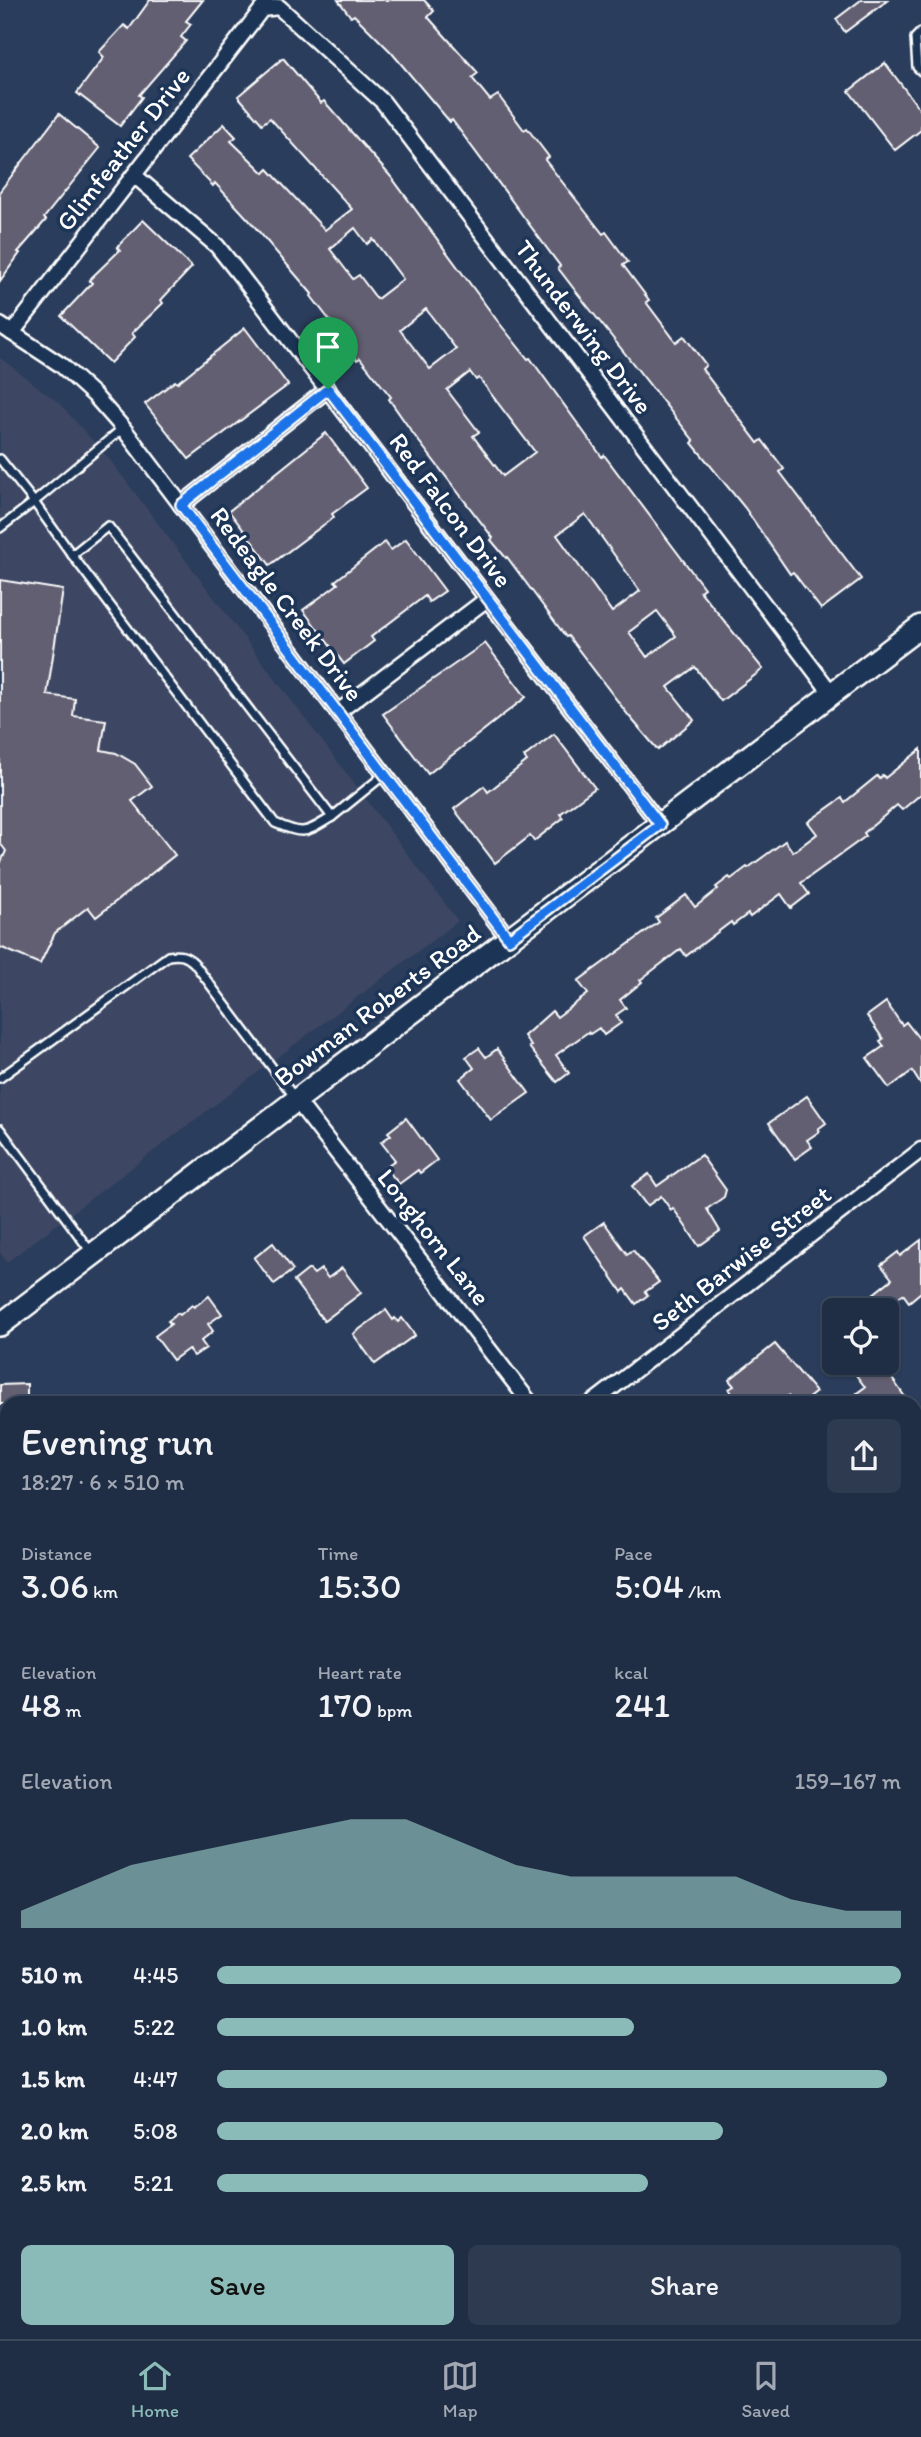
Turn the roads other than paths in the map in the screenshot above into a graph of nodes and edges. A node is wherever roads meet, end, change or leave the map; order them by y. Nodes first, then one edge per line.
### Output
1 (279, 7) joint
2 (921, 32) edge
3 (921, 71) edge
4 (134, 175) junction
5 (6, 329) edge
6 (328, 389) junction
7 (123, 428) junction
8 (0, 459) edge
9 (34, 502) junction
10 (181, 505) junction
11 (0, 528) edge
12 (72, 555) junction
13 (487, 599) junction
14 (921, 626) edge
15 (832, 694) junction
16 (338, 712) junction
17 (384, 774) junction
18 (332, 817) junction
19 (660, 825) junction
20 (509, 939) junction
21 (0, 1078) edge
22 (297, 1101) junction
23 (0, 1129) edge
24 (921, 1150) edge
25 (93, 1255) junction
26 (0, 1325) edge
27 (525, 1396) edge
28 (601, 1396) edge

1 - 4 street, Glimfeather Drive
1 - 15 street, Thunderwing Drive
2 - 3 lane
4 - 5 street, Glimfeather Drive
4 - 6 street, Red Falcon Drive
5 - 7 street, Redeagle Creek Drive
6 - 10 street
6 - 13 street, Red Falcon Drive
7 - 9 lane
7 - 10 street, Redeagle Creek Drive
8 - 9 lane
9 - 11 lane
9 - 12 lane
10 - 16 street, Redeagle Creek Drive
12 - 18 lane
12 - 18 lane
13 - 16 street
13 - 19 street, Red Falcon Drive
14 - 15 street, Bowman Roberts Road
15 - 19 street, Bowman Roberts Road
16 - 17 street, Redeagle Creek Drive
17 - 18 lane
17 - 20 street, Redeagle Creek Drive
19 - 20 street, Bowman Roberts Road
20 - 22 street, Bowman Roberts Road
21 - 22 lane
22 - 25 street, Bowman Roberts Road
22 - 27 street, Longhorn Lane
23 - 25 lane
24 - 28 street, Seth Barwise Street
25 - 26 street, Bowman Roberts Road

